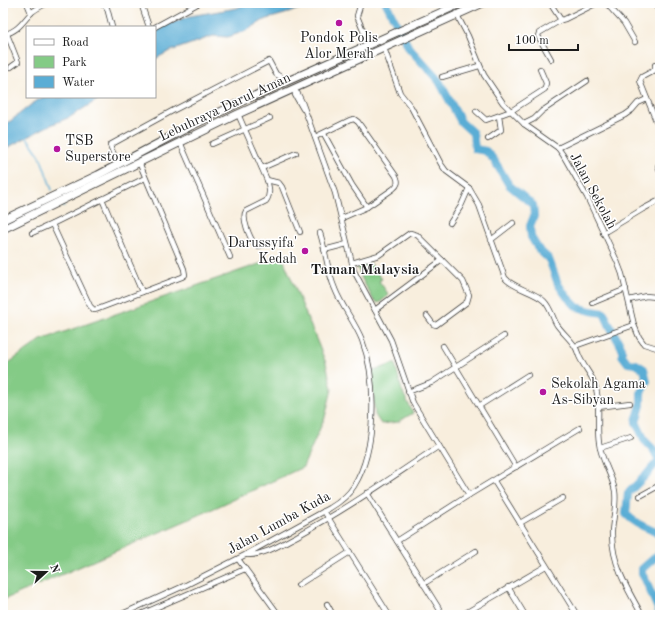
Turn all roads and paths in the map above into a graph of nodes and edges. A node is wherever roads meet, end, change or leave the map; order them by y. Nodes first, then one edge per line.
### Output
1 (27, 3) edge
2 (47, 3) edge
3 (102, 3) edge
4 (141, 3) edge
5 (199, 3) edge
6 (361, 3) edge
7 (462, 3) edge
8 (483, 3) edge
9 (550, 3) edge
10 (597, 3) edge
11 (606, 3) edge
12 (653, 3) edge
13 (660, 11) edge
14 (31, 13) junction
15 (457, 15) junction
16 (561, 20) junction
17 (112, 26) edge
18 (149, 26) edge
19 (156, 26) edge
20 (4, 34) edge
21 (635, 42) dead end
22 (369, 45) junction
23 (384, 48) junction
24 (551, 59) dead end
25 (655, 65) dead end
26 (479, 66) junction
27 (12, 67) dead end
28 (540, 68) dead end
29 (314, 69) junction
30 (442, 77) dead end
31 (287, 81) junction
32 (587, 81) dead end
33 (294, 89) junction
34 (264, 91) junction
35 (647, 98) junction
36 (476, 111) dead end
37 (511, 111) junction
38 (238, 114) junction
39 (499, 116) junction
40 (270, 118) dead end
41 (524, 124) junction
42 (245, 129) junction
43 (660, 131) edge
44 (324, 134) junction
45 (315, 137) junction
46 (488, 139) dead end
47 (180, 142) junction
48 (212, 144) dead end
49 (558, 148) junction
50 (296, 153) dead end
51 (139, 162) junction
52 (660, 162) edge
53 (118, 165) junction
54 (262, 168) junction
55 (660, 171) edge
56 (145, 178) junction
57 (267, 180) junction
58 (469, 188) junction
59 (102, 199) junction
60 (660, 200) edge
61 (367, 207) junction
62 (342, 218) junction
63 (3, 220) edge
64 (450, 223) dead end
65 (513, 223) dead end
66 (52, 224) junction
67 (3, 229) edge
68 (300, 232) dead end
69 (32, 233) dead end
70 (320, 233) dead end
71 (603, 233) junction
72 (491, 240) junction
73 (268, 243) dead end
74 (348, 244) junction
75 (324, 250) junction
76 (230, 257) dead end
77 (442, 260) junction
78 (352, 263) junction
79 (626, 289) junction
80 (142, 292) junction
81 (656, 297) dead end
82 (629, 300) junction
83 (592, 303) dead end
84 (375, 310) junction
85 (427, 316) dead end
86 (634, 325) junction
87 (504, 336) dead end
88 (443, 346) dead end
89 (575, 346) junction
90 (660, 349) edge
91 (456, 368) junction
92 (528, 375) dead end
93 (408, 392) junction
94 (630, 403) dead end
95 (479, 406) junction
96 (598, 407) junction
97 (580, 428) dead end
98 (631, 438) dead end
99 (439, 446) junction
100 (600, 448) junction
101 (516, 467) junction
102 (494, 481) junction
103 (660, 485) edge
104 (367, 493) junction
105 (469, 496) junction
106 (640, 496) dead end
107 (563, 498) dead end
108 (324, 511) junction
109 (329, 519) junction
110 (520, 523) junction
111 (397, 541) junction
112 (476, 551) dead end
113 (350, 552) junction
114 (245, 555) junction
115 (238, 559) junction
116 (546, 566) junction
117 (245, 569) junction
118 (423, 584) junction
119 (298, 585) dead end
120 (508, 587) junction
121 (327, 604) dead end
122 (122, 615) edge
123 (139, 615) edge
124 (279, 615) edge
125 (334, 615) edge
126 (389, 615) edge
127 (442, 615) edge
128 (462, 615) edge
129 (525, 615) edge
130 (577, 615) edge
131 (642, 615) edge

1 - 14 street
2 - 14 street
3 - 17 street
4 - 18 street
5 - 19 street
6 - 22 street
7 - 22 highway, Lebuhraya Darul Aman
8 - 15 highway, Lebuhraya Darul Aman
9 - 16 street
10 - 16 street
11 - 21 street
12 - 13 street
14 - 20 street
15 - 23 highway, Lebuhraya Darul Aman
15 - 26 street, Jalan Sekolah
16 - 24 street
20 - 27 street
22 - 29 highway, Lebuhraya Darul Aman
23 - 33 highway, Lebuhraya Darul Aman
23 - 58 street
25 - 35 street
26 - 30 street
26 - 37 street, Jalan Sekolah
28 - 37 street
29 - 31 highway, Lebuhraya Darul Aman
29 - 33 highway
31 - 34 highway, Lebuhraya Darul Aman
31 - 53 street
32 - 41 street
33 - 34 highway
33 - 38 highway, Lebuhraya Darul Aman
33 - 45 street
34 - 53 highway, Lebuhraya Darul Aman
35 - 43 street
35 - 49 street
36 - 39 street
37 - 39 street
37 - 41 street, Jalan Sekolah
38 - 42 street
38 - 47 highway, Lebuhraya Darul Aman
39 - 46 street
40 - 42 street
41 - 49 street, Jalan Sekolah
42 - 48 street
42 - 54 street
44 - 45 street
44 - 61 street
44 - 61 street
45 - 62 street
47 - 51 highway, Lebuhraya Darul Aman
47 - 76 street
49 - 71 street, Jalan Sekolah
50 - 54 street
51 - 56 street
51 - 67 highway, Lebuhraya Darul Aman
52 - 55 street
53 - 63 highway, Lebuhraya Darul Aman
54 - 57 street
56 - 59 street
56 - 80 street
57 - 68 street
57 - 73 street
58 - 64 street
58 - 72 street
59 - 66 street
59 - 80 street
60 - 71 street
61 - 62 street
62 - 74 street
65 - 72 street
66 - 69 street
66 - 80 street
70 - 75 street, Jalan Lumba Kuda
71 - 79 street, Jalan Sekolah
72 - 89 street
74 - 75 street
74 - 78 street
75 - 108 street, Jalan Lumba Kuda
77 - 78 street
77 - 84 street
77 - 85 street
78 - 84 street
79 - 82 street, Jalan Sekolah
79 - 83 street
81 - 82 street
82 - 86 street, Jalan Sekolah
84 - 93 street
86 - 89 street
86 - 90 street, Jalan Sekolah
87 - 91 street
88 - 91 street
89 - 96 street
91 - 93 street
91 - 95 street
92 - 95 street
93 - 99 street
94 - 96 street
95 - 101 street
96 - 100 street
97 - 101 street
98 - 100 street
99 - 104 street
99 - 105 street
100 - 131 street
101 - 102 street
102 - 105 street
102 - 110 street
103 - 106 street
104 - 109 street
104 - 111 street
105 - 111 street
107 - 110 street
108 - 109 street
108 - 114 street, Jalan Lumba Kuda
109 - 113 street
109 - 114 street
110 - 116 street
111 - 118 street
112 - 118 street
113 - 119 street
113 - 126 street
114 - 115 street, Jalan Lumba Kuda
115 - 117 street
115 - 122 street, Jalan Lumba Kuda
116 - 120 street
116 - 130 street
117 - 123 street
117 - 124 street
118 - 127 street
120 - 128 street
120 - 129 street
121 - 125 street

